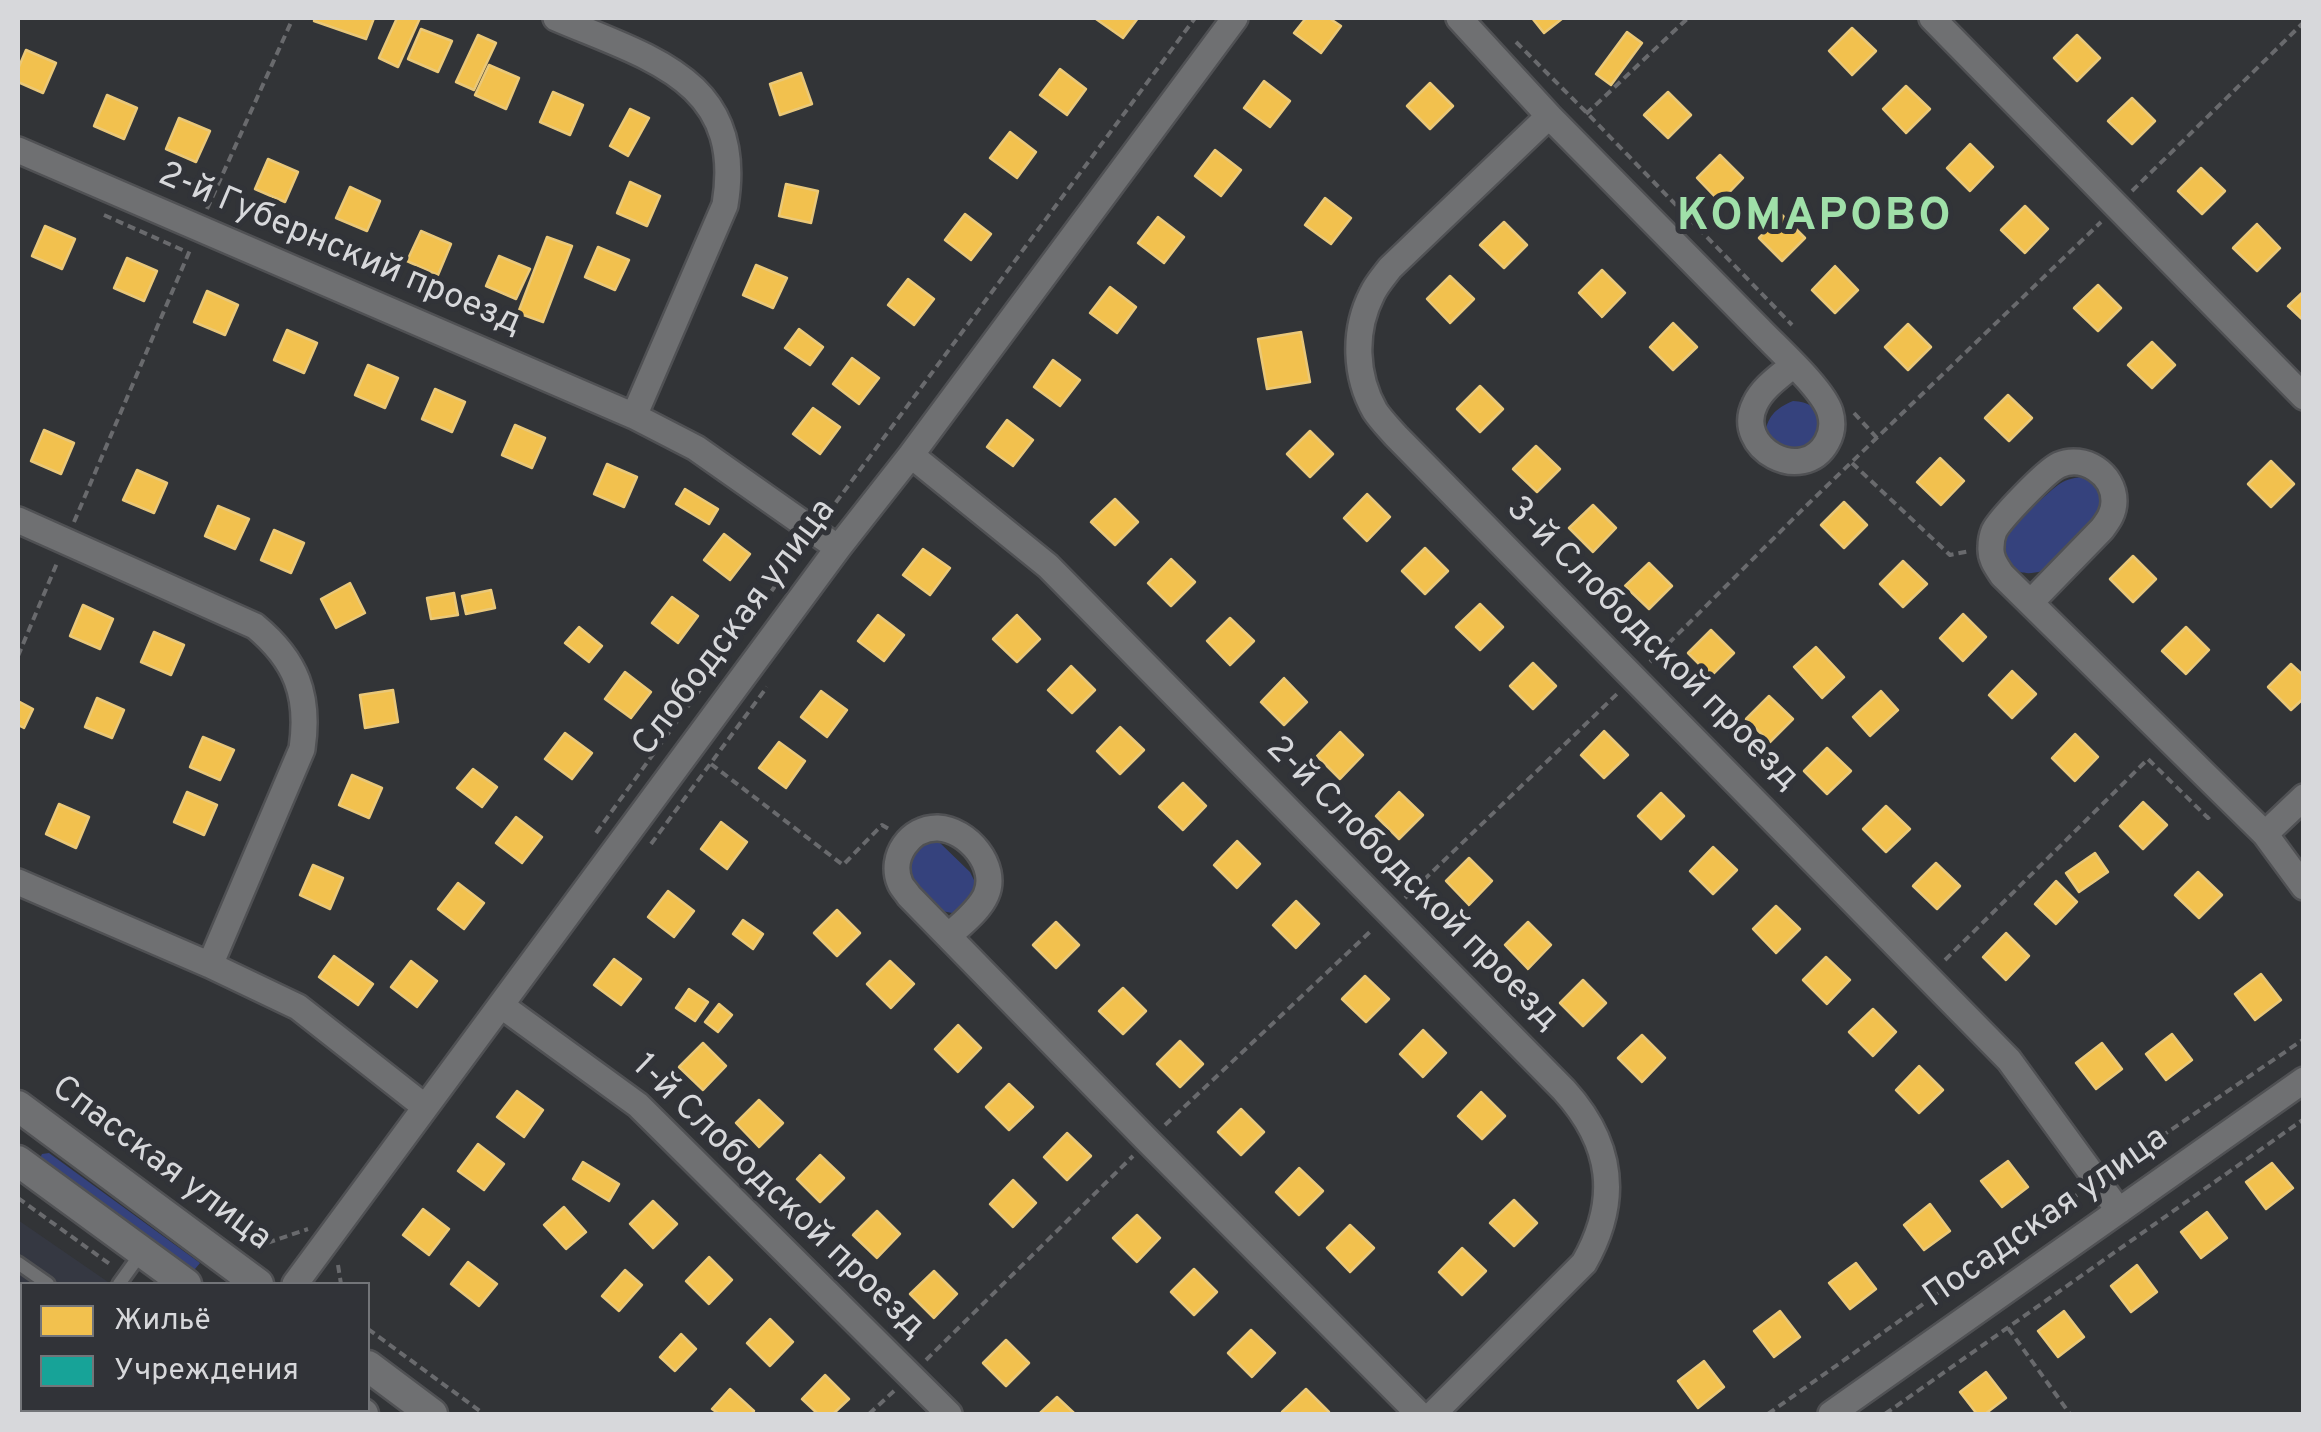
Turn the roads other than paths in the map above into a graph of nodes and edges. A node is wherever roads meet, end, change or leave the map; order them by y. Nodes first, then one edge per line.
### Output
1 (556, 18) edge
2 (1235, 18) edge
3 (1459, 18) edge
4 (1932, 18) edge
5 (1557, 125) junction
6 (18, 150) edge
7 (1793, 365) dead end
8 (2304, 397) edge
9 (634, 416) junction
10 (911, 455) junction
11 (18, 520) edge
12 (838, 548) junction
13 (2030, 602) junction
14 (2304, 797) edge
15 (2265, 834) junction
16 (18, 882) edge
17 (2304, 888) edge
18 (949, 936) junction
19 (210, 964) junction
20 (502, 1006) junction
21 (2304, 1080) edge
22 (18, 1106) edge
23 (425, 1106) junction
24 (42, 1125) junction
25 (18, 1159) edge
26 (2119, 1211) junction
27 (18, 1263) edge
28 (129, 1271) edge
29 (45, 1282) edge
30 (177, 1282) edge
31 (255, 1282) edge
32 (296, 1282) edge
33 (370, 1368) edge
34 (432, 1414) edge
35 (949, 1414) edge
36 (1419, 1414) edge
37 (1433, 1414) edge
38 (1831, 1414) edge

1 - 9 street
2 - 10 street, Слободская улица
3 - 5 street
4 - 8 street
5 - 7 street
5 - 26 street, 3-й Слободской проезд
6 - 9 street, 2-й Губернский проезд
9 - 12 street, 2-й Губернский проезд
10 - 12 street, Слободская улица
10 - 37 street, 2-й Слободской проезд
11 - 19 street
12 - 20 street, Слободская улица
13 - 13 street
13 - 15 street
14 - 15 street
15 - 17 street
16 - 19 street
18 - 18 street
18 - 36 street
19 - 23 street
20 - 23 street, Слободская улица
20 - 35 street, 1-й Слободской проезд
21 - 26 street, Посадская улица
22 - 24 street, Спасская улица
23 - 32 street, Слободская улица
24 - 25 street
24 - 31 street, Спасская улица
25 - 28 street
26 - 38 street, Посадская улица
27 - 29 lane
28 - 30 street
33 - 34 street

